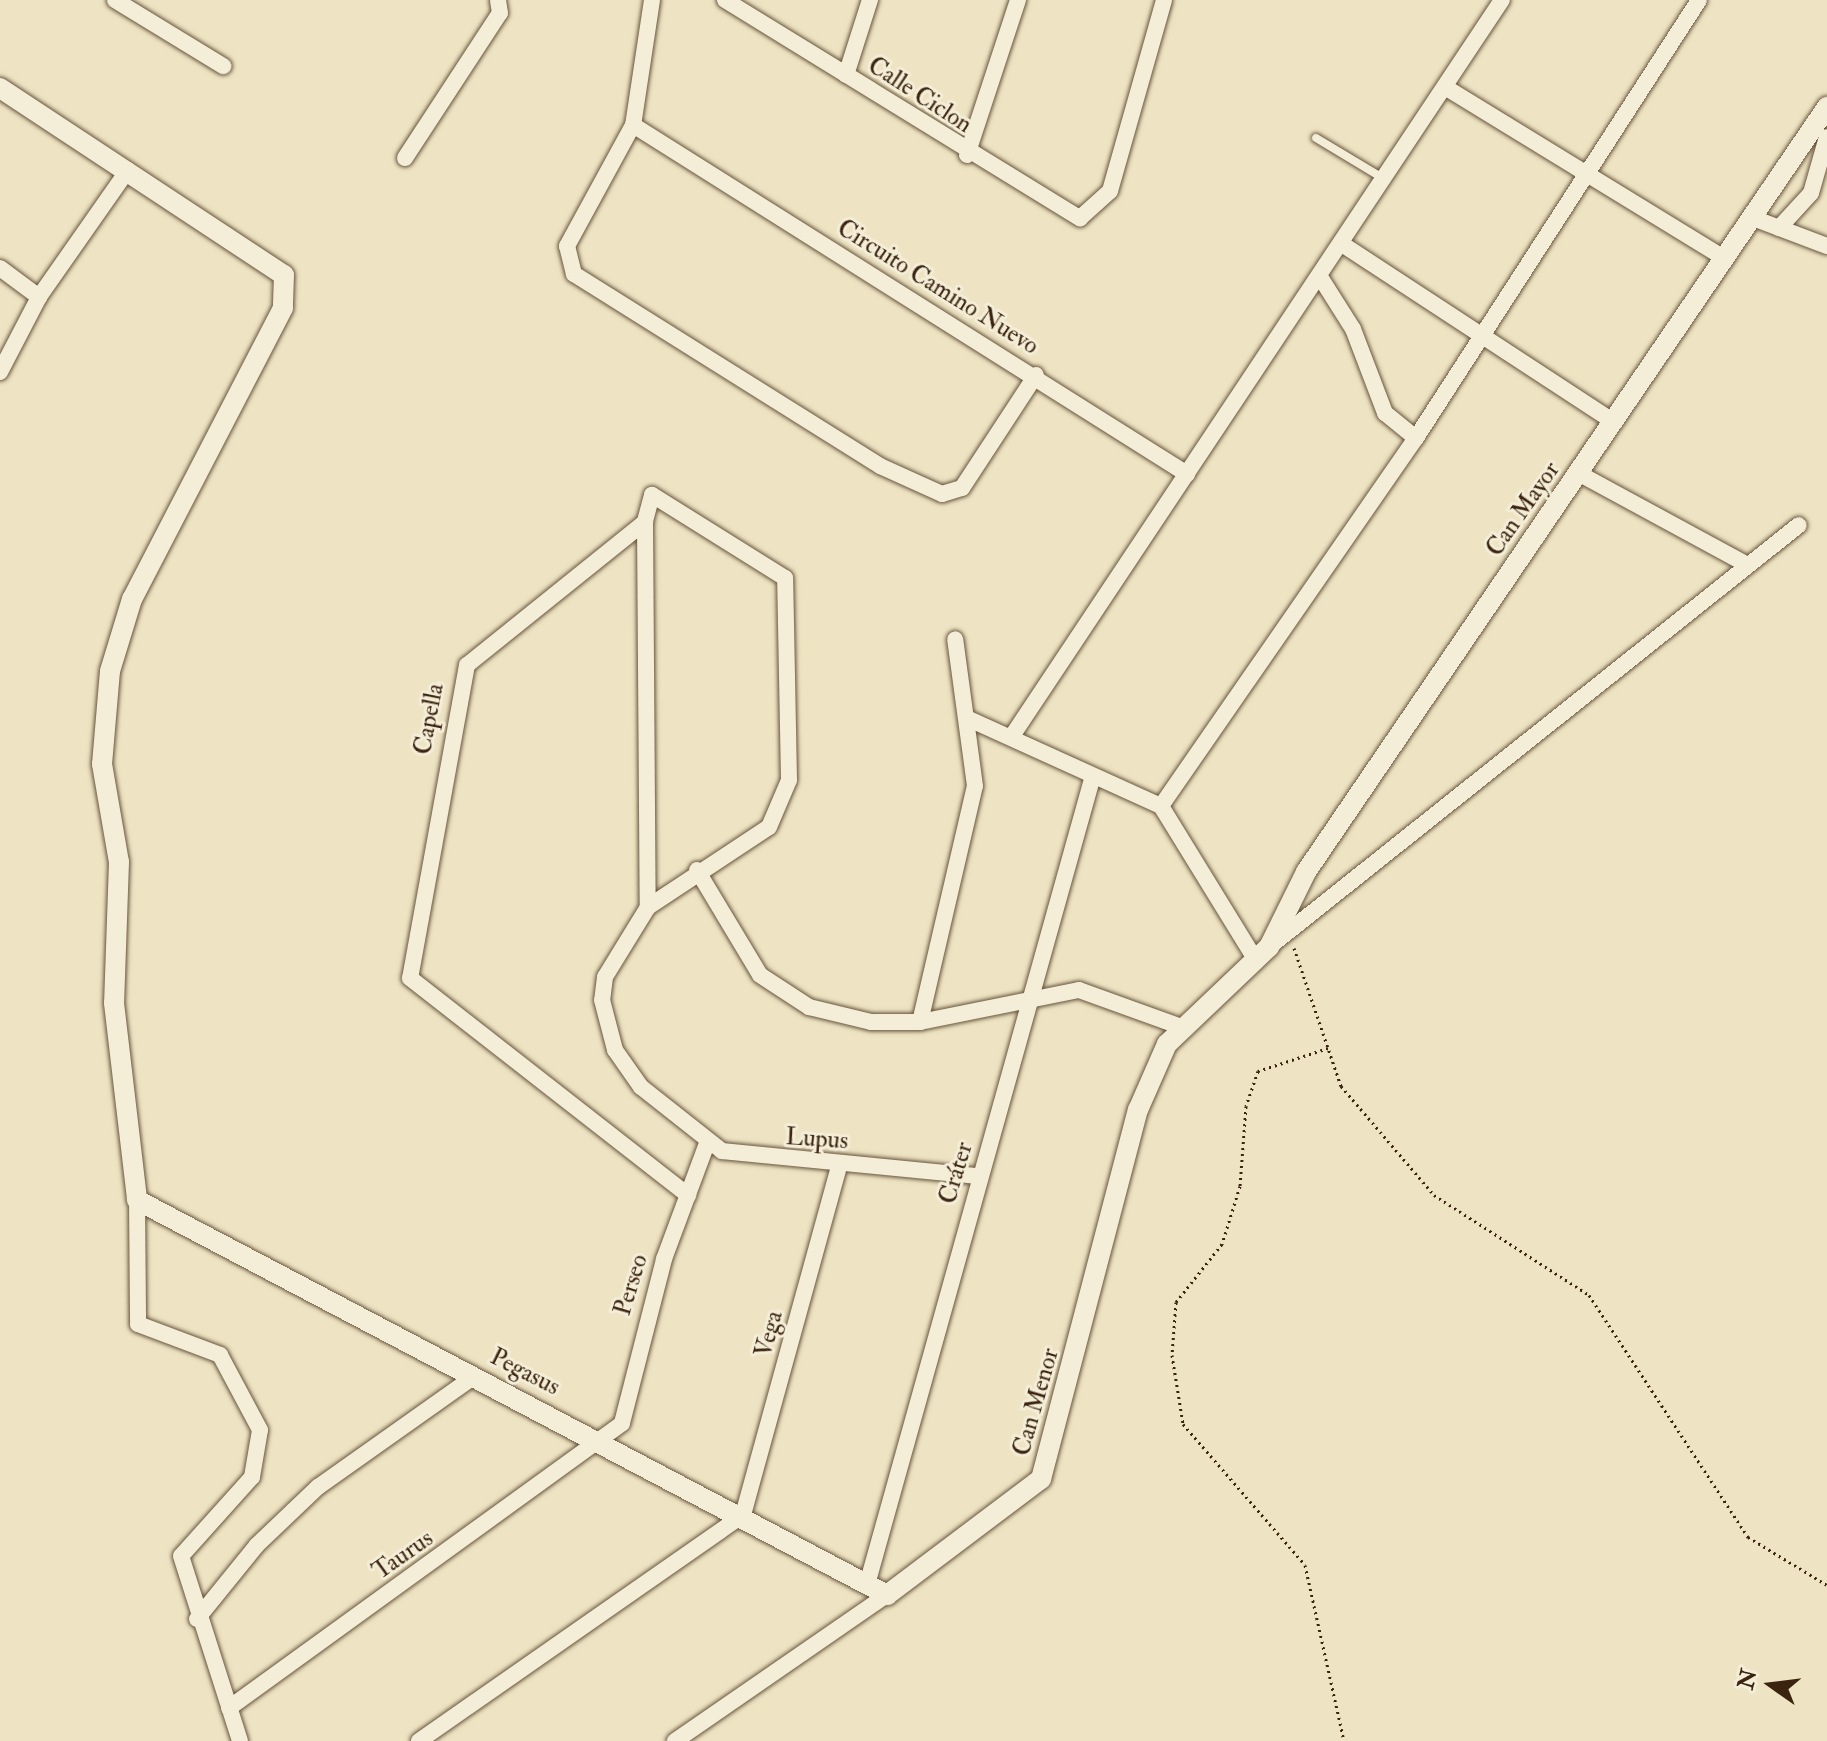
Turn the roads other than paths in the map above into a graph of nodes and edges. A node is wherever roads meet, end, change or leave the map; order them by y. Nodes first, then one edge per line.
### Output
1 (115, 0) edge
2 (498, 0) edge
3 (652, 0) edge
4 (870, 0) edge
5 (1018, 0) edge
6 (1164, 0) edge
7 (1502, 0) edge
8 (1699, 0) edge
9 (729, 1) edge
10 (223, 66) dead end
11 (846, 75) junction
12 (1445, 87) junction
13 (0, 88) edge
14 (1827, 107) edge
15 (633, 125) junction
16 (1827, 137) edge
17 (1316, 138) dead end
18 (967, 155) junction
19 (405, 158) dead end
20 (128, 170) junction
21 (1586, 179) junction
22 (1387, 180) junction
23 (1753, 218) junction
24 (1779, 228) junction
25 (1345, 246) junction
26 (1827, 246) edge
27 (1722, 257) junction
28 (0, 268) edge
29 (1322, 280) junction
30 (39, 297) junction
31 (1475, 338) junction
32 (0, 372) edge
33 (1036, 375) junction
34 (1614, 422) junction
35 (1416, 438) junction
36 (1187, 474) junction
37 (1580, 474) junction
38 (645, 522) junction
39 (1799, 525) dead end
40 (1746, 564) junction
41 (955, 639) dead end
42 (969, 719) junction
43 (1012, 736) junction
44 (1092, 779) junction
45 (1161, 806) junction
46 (697, 870) junction
47 (648, 907) junction
48 (1262, 953) junction
49 (1032, 998) junction
50 (920, 1022) junction
51 (1179, 1026) junction
52 (708, 1141) junction
53 (840, 1164) junction
54 (978, 1176) junction
55 (688, 1195) junction
56 (137, 1200) junction
57 (475, 1376) junction
58 (605, 1441) junction
59 (743, 1515) junction
60 (868, 1581) junction
61 (887, 1595) junction
62 (197, 1619) junction
63 (229, 1708) junction
64 (240, 1741) edge
65 (419, 1741) edge
66 (675, 1741) edge

1 - 10 street
2 - 19 street
3 - 15 street
4 - 11 street
5 - 18 street
6 - 18 street, Calle Ciclon
7 - 12 street
8 - 21 street
9 - 11 street, Calle Ciclon
11 - 18 street, Calle Ciclon
12 - 21 street
12 - 22 street
13 - 20 street
14 - 23 street, Can Mayor
15 - 33 street, Circuito Camino Nuevo
15 - 33 street, Circuito Camino Nuevo
16 - 24 street
17 - 22 lane
20 - 30 street
20 - 56 street
21 - 27 street
21 - 31 street
22 - 25 street
23 - 24 street
23 - 27 street, Can Mayor
24 - 26 street
25 - 29 street
25 - 31 street
27 - 34 street, Can Mayor
28 - 30 street
29 - 35 street
29 - 36 street
30 - 32 street
31 - 34 street
31 - 35 street
33 - 36 street
34 - 37 street, Can Mayor
35 - 45 street
36 - 43 street
37 - 40 street
37 - 48 street, Can Mayor
38 - 46 street, Capella
38 - 47 street
38 - 55 street, Capella
39 - 40 street
40 - 48 street
41 - 42 street
42 - 43 street
42 - 50 street
43 - 44 street
44 - 45 street
44 - 49 street, Cráter
45 - 48 street
46 - 47 street, Lupus
46 - 50 street
47 - 52 street, Lupus
48 - 51 street, Can Menor
49 - 50 street
49 - 51 street
49 - 54 street, Cráter
51 - 61 street, Can Menor
52 - 53 street, Lupus
52 - 55 street, Perseo
53 - 54 street, Lupus
53 - 59 street, Vega
54 - 60 street, Cráter
55 - 58 street, Perseo
56 - 57 street, Pegasus
56 - 62 street
57 - 58 street, Pegasus
57 - 62 street
58 - 59 street, Pegasus
58 - 63 street, Taurus
59 - 60 street, Pegasus
59 - 65 street
60 - 61 street, Pegasus
61 - 66 street, Can Menor
62 - 63 street
63 - 64 street

